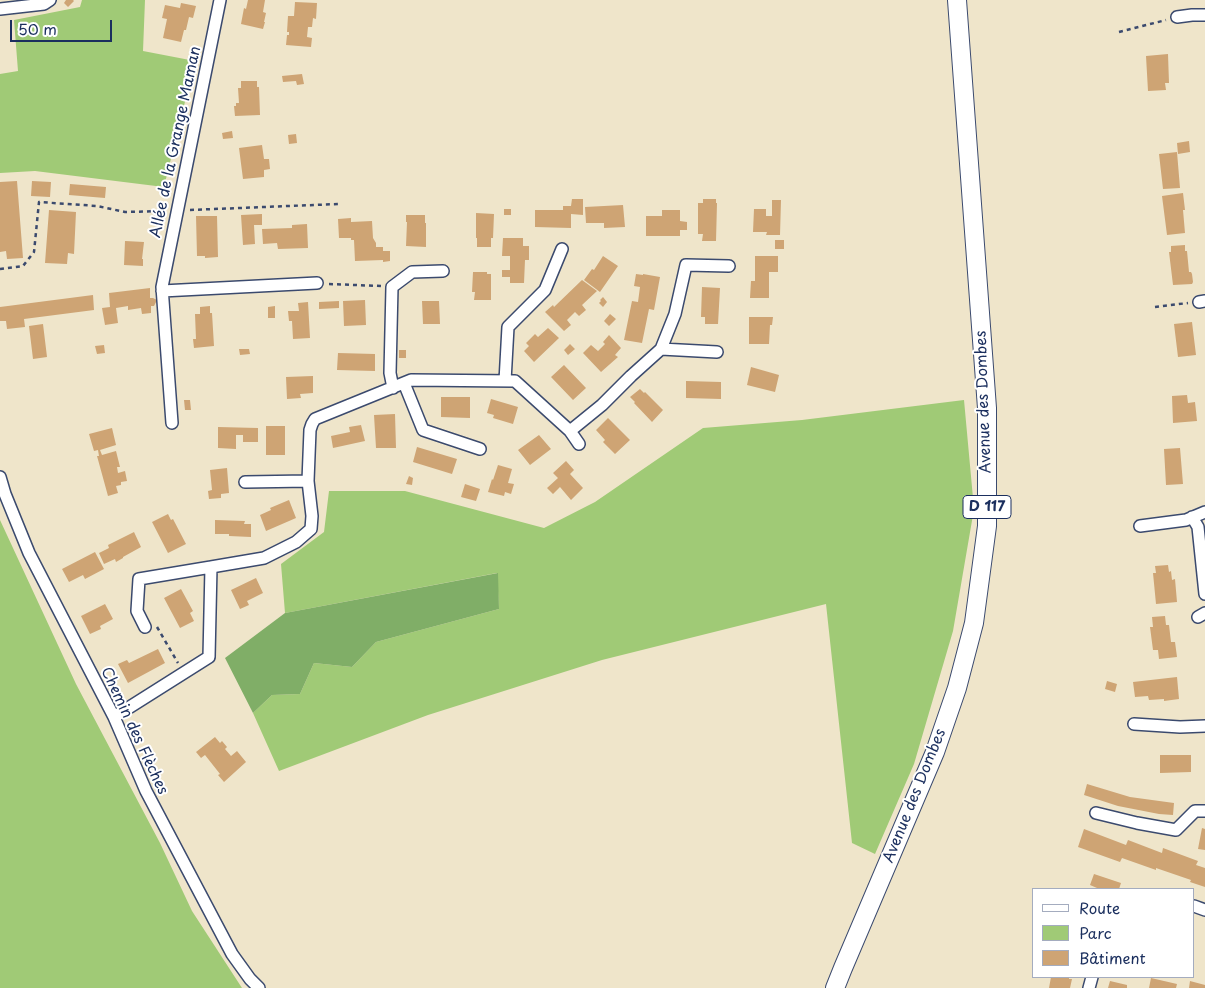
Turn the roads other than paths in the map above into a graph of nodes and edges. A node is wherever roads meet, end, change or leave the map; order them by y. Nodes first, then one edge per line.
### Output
1 (50, 0) edge
2 (220, 0) edge
3 (957, 0) edge
4 (0, 9) edge
5 (1205, 15) edge
6 (1177, 17) road end
7 (562, 249) dead end
8 (729, 266) dead end
9 (443, 271) dead end
10 (317, 283) road end
11 (162, 291) junction
12 (661, 349) junction
13 (717, 352) dead end
14 (505, 381) junction
15 (404, 383) junction
16 (393, 388) junction
17 (172, 423) dead end
18 (570, 431) junction
19 (580, 444) dead end
20 (480, 449) dead end
21 (0, 477) edge
22 (308, 481) junction
23 (245, 482) dead end
24 (1205, 512) edge
25 (1192, 518) junction
26 (1140, 526) dead end
27 (211, 567) junction
28 (1205, 594) edge
29 (145, 627) road end
30 (114, 718) junction
31 (1134, 724) dead end
32 (1205, 726) edge
33 (1205, 811) edge
34 (1096, 813) dead end
35 (259, 988) edge
36 (836, 988) edge

1 - 4 street
2 - 11 street, Allée de la Grange Maman
3 - 36 main road, Avenue des Dombes / D 117
5 - 6 street
7 - 14 street
8 - 12 street
9 - 16 street
10 - 11 street
11 - 17 street, Allée de la Grange Maman
12 - 13 street
12 - 18 street
14 - 15 street
14 - 18 street
15 - 16 street
15 - 20 street
16 - 22 street
18 - 19 street
21 - 30 street, Chemin des Flèches
22 - 23 street
22 - 27 street
24 - 25 street
25 - 26 street
25 - 28 street
27 - 29 street
27 - 30 street
30 - 35 street, Chemin des Flèches
31 - 32 street
33 - 34 street

